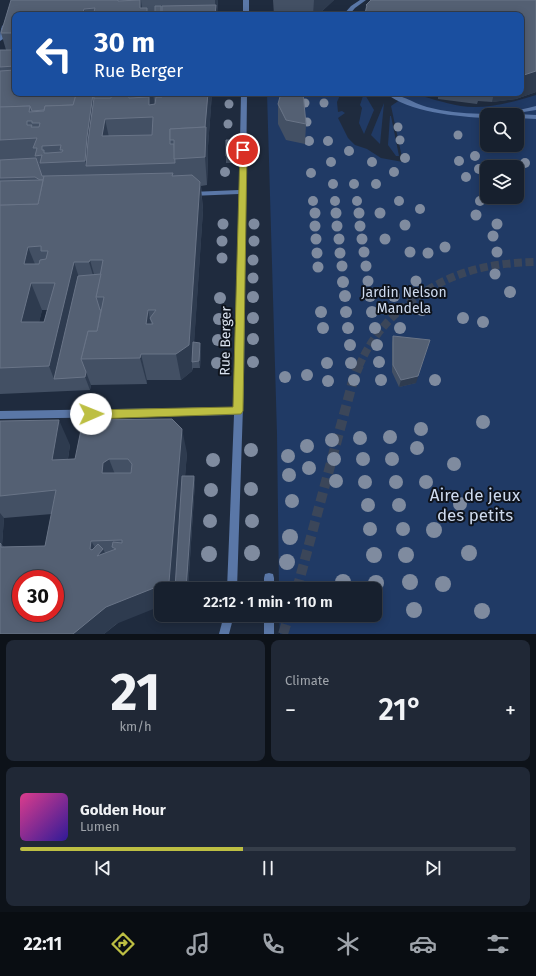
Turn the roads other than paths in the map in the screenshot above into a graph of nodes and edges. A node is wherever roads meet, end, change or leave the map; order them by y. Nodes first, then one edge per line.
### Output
1 (246, 0) edge
2 (363, 0) edge
3 (246, 12) edge
4 (349, 12) edge
5 (7, 20) edge
6 (0, 39) edge
7 (244, 96) edge
8 (394, 96) edge
9 (536, 108) edge
10 (524, 111) edge
11 (480, 116) edge
12 (524, 116) edge
13 (536, 117) edge
14 (243, 192) junction
15 (183, 194) edge
16 (238, 411) junction
17 (0, 416) edge
18 (269, 578) dead end
19 (232, 582) edge
20 (269, 582) edge
21 (227, 622) edge
22 (269, 622) edge
23 (224, 634) edge
24 (269, 634) edge

1 - 3 street
2 - 4 street
5 - 6 street
7 - 14 street, Rue Berger
8 - 11 street
9 - 10 street
12 - 13 street
14 - 15 street
14 - 16 street, Rue Berger
16 - 17 street
16 - 19 street, Rue Berger
18 - 20 street
21 - 23 street
22 - 24 street

